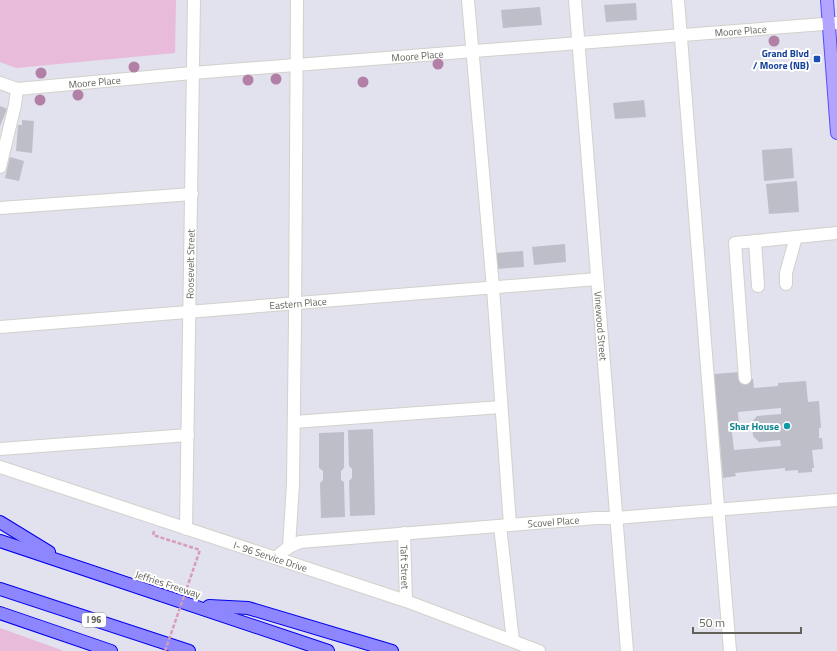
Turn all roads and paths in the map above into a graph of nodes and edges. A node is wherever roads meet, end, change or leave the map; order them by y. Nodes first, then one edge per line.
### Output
1 (194, 0) edge
2 (297, 0) edge
3 (468, 0) edge
4 (575, 0) edge
5 (678, 0) edge
6 (827, 0) edge
7 (833, 23) edge
8 (681, 34) junction
9 (578, 42) junction
10 (473, 51) junction
11 (297, 64) junction
12 (192, 72) junction
13 (0, 83) edge
14 (17, 89) junction
15 (837, 133) edge
16 (0, 167) edge
17 (192, 194) junction
18 (0, 208) edge
19 (837, 233) edge
20 (796, 237) junction
21 (755, 241) junction
22 (597, 279) junction
23 (786, 284) dead end
24 (758, 286) dead end
25 (492, 288) junction
26 (295, 303) junction
27 (190, 312) junction
28 (0, 327) edge
29 (745, 378) dead end
30 (501, 407) junction
31 (294, 422) junction
32 (188, 435) junction
33 (0, 449) edge
34 (0, 466) edge
35 (837, 500) edge
36 (718, 510) junction
37 (616, 518) junction
38 (0, 522) edge
39 (505, 525) junction
40 (186, 529) junction
41 (404, 533) junction
42 (153, 535) dead end
43 (0, 541) edge
44 (289, 546) junction
45 (276, 558) junction
46 (67, 563) junction
47 (0, 589) edge
48 (406, 600) junction
49 (194, 605) junction
50 (0, 613) edge
51 (513, 641) junction
52 (111, 651) edge
53 (165, 651) edge
54 (189, 651) edge
55 (328, 651) edge
56 (392, 651) edge
57 (539, 651) edge
58 (627, 651) edge
59 (730, 651) edge

1 - 12 street, Roosevelt Street
2 - 11 street
3 - 10 street
4 - 9 street, Vinewood Street
5 - 8 street
6 - 7 main road
7 - 8 street, Moore Place
7 - 15 main road
8 - 9 street, Moore Place
8 - 36 street
9 - 10 street, Moore Place
9 - 22 street, Vinewood Street
10 - 11 street, Moore Place
10 - 25 street
11 - 12 street, Moore Place
11 - 26 street
12 - 14 street, Moore Place
12 - 17 street, Roosevelt Street
13 - 14 street, Moore Place
14 - 16 street
17 - 18 street
17 - 27 street, Roosevelt Street
19 - 20 street
20 - 21 street
20 - 23 street
21 - 24 street
21 - 29 street
22 - 25 street, Eastern Place
22 - 37 street, Vinewood Street
25 - 26 street, Eastern Place
25 - 30 street
26 - 27 street, Eastern Place
26 - 31 street
27 - 28 street, Eastern Place
27 - 32 street, Roosevelt Street
30 - 31 street
30 - 39 street
31 - 44 street
32 - 33 street
32 - 40 street, Roosevelt Street
34 - 40 street, I- 96 Service Drive
35 - 36 street, Scovel Place
36 - 37 street, Scovel Place
36 - 59 street
37 - 39 street, Scovel Place
37 - 58 street, Vinewood Street
38 - 46 highway
39 - 41 street, Scovel Place
39 - 51 street
40 - 45 street, I- 96 Service Drive
41 - 44 street, Scovel Place
41 - 48 street, Taft Street
42 - 53 path, bridge
43 - 46 highway, Jeffries Freeway
44 - 45 street, Scovel Place
45 - 48 street, I- 96 Service Drive
46 - 49 highway, Jeffries Freeway
47 - 54 highway, I 96
48 - 51 street, I- 96 Service Drive
49 - 55 highway, Jeffries Freeway
49 - 56 highway
50 - 52 highway
51 - 57 street, I- 96 Service Drive

